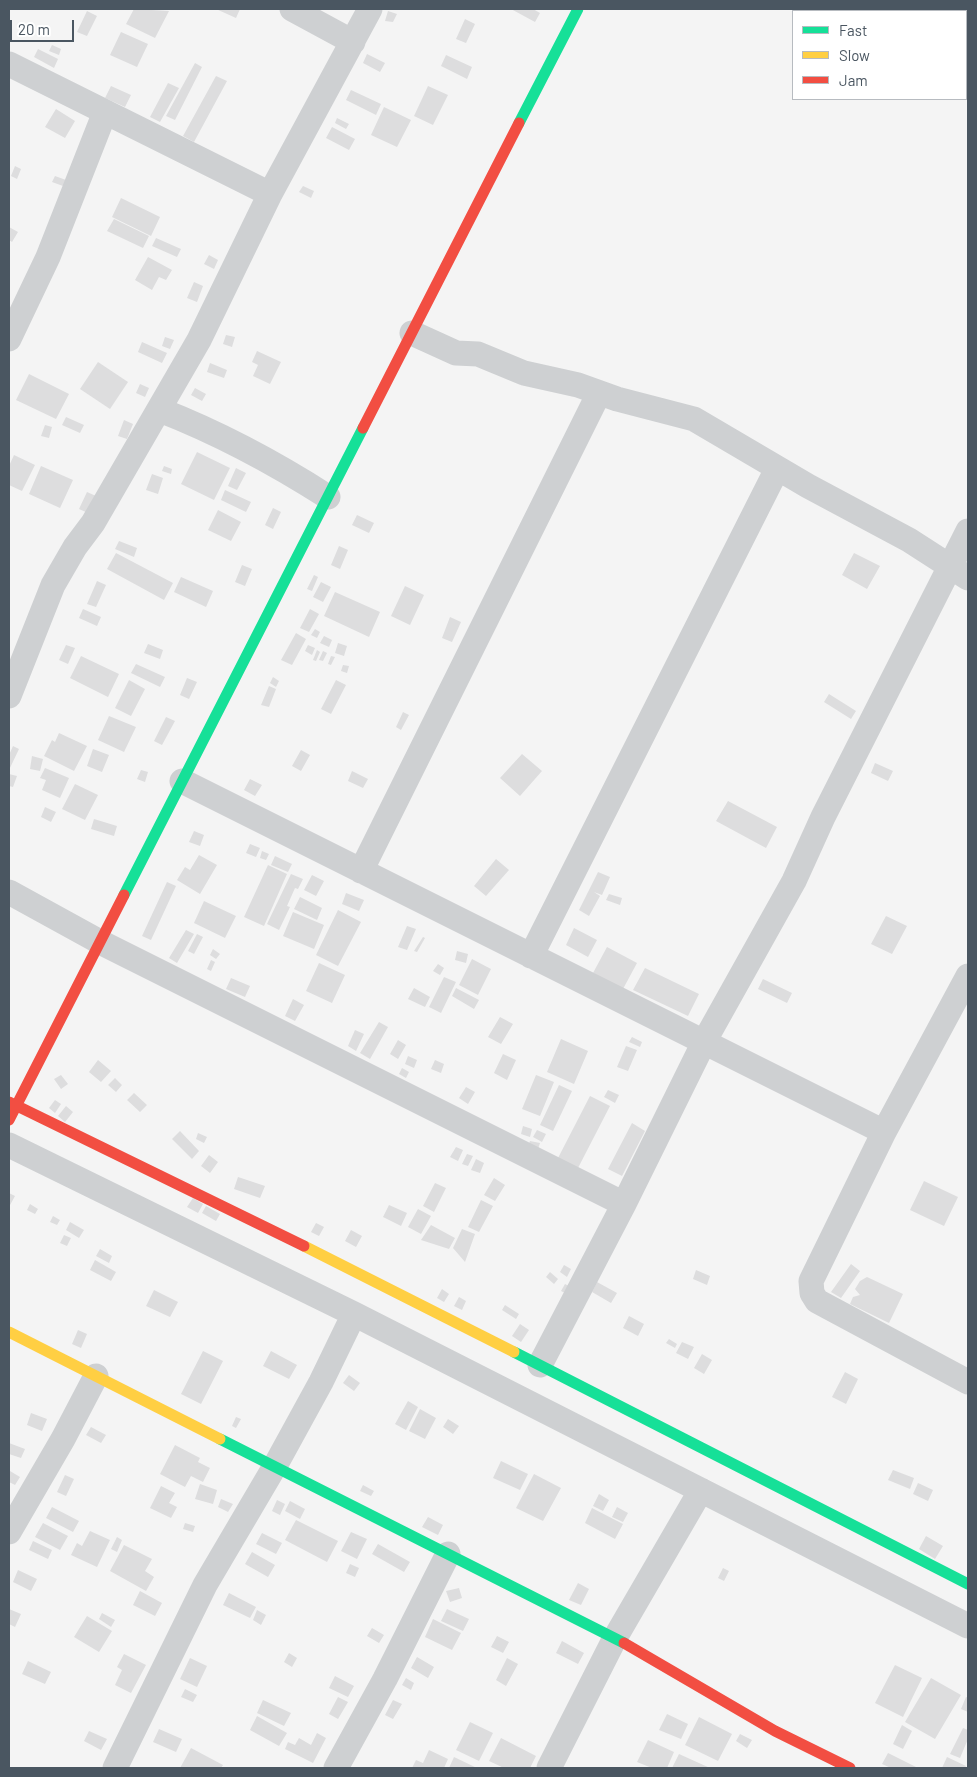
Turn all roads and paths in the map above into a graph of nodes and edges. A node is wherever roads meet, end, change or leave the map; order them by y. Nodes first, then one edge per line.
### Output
1 (292, 9) edge
2 (370, 9) edge
3 (578, 9) edge
4 (354, 42) junction
5 (9, 64) edge
6 (105, 112) junction
7 (270, 194) junction
8 (412, 333) junction
9 (9, 339) edge
10 (599, 393) junction
11 (160, 410) junction
12 (777, 469) junction
13 (328, 496) junction
14 (968, 530) edge
15 (959, 573) edge
16 (11, 685) edge
17 (182, 781) junction
18 (361, 871) junction
19 (9, 892) edge
20 (100, 942) junction
21 (531, 956) junction
22 (968, 976) edge
23 (704, 1042) junction
24 (12, 1104) edge
25 (9, 1120) edge
26 (884, 1132) junction
27 (9, 1144) edge
28 (624, 1204) junction
29 (354, 1314) junction
30 (9, 1332) edge
31 (540, 1365) junction
32 (96, 1376) junction
33 (968, 1382) edge
34 (275, 1466) junction
35 (701, 1490) junction
36 (9, 1532) edge
37 (448, 1554) junction
38 (968, 1584) edge
39 (968, 1626) edge
40 (615, 1638) junction
41 (115, 1768) edge
42 (336, 1768) edge
43 (550, 1768) edge
44 (850, 1768) edge

1 - 4 street
2 - 4 street
3 - 8 street
4 - 7 street
5 - 6 street
6 - 7 street
6 - 9 street
7 - 11 street
8 - 10 street
8 - 13 street
10 - 12 street
10 - 18 street
11 - 13 street
11 - 16 street
12 - 15 street
12 - 21 street
13 - 17 street
14 - 15 street
15 - 23 street
17 - 18 street
17 - 20 street
18 - 21 street
19 - 20 street
20 - 24 street
20 - 28 street
21 - 23 street
22 - 26 street
23 - 26 street
23 - 28 street
24 - 25 street
24 - 31 street
26 - 33 street
27 - 29 street
28 - 31 street
29 - 34 street
29 - 35 street
30 - 32 street
31 - 38 street
32 - 34 street
32 - 36 street
34 - 37 street
34 - 41 street
35 - 39 street
35 - 40 street
37 - 40 street
37 - 42 street
40 - 43 street
40 - 44 street

